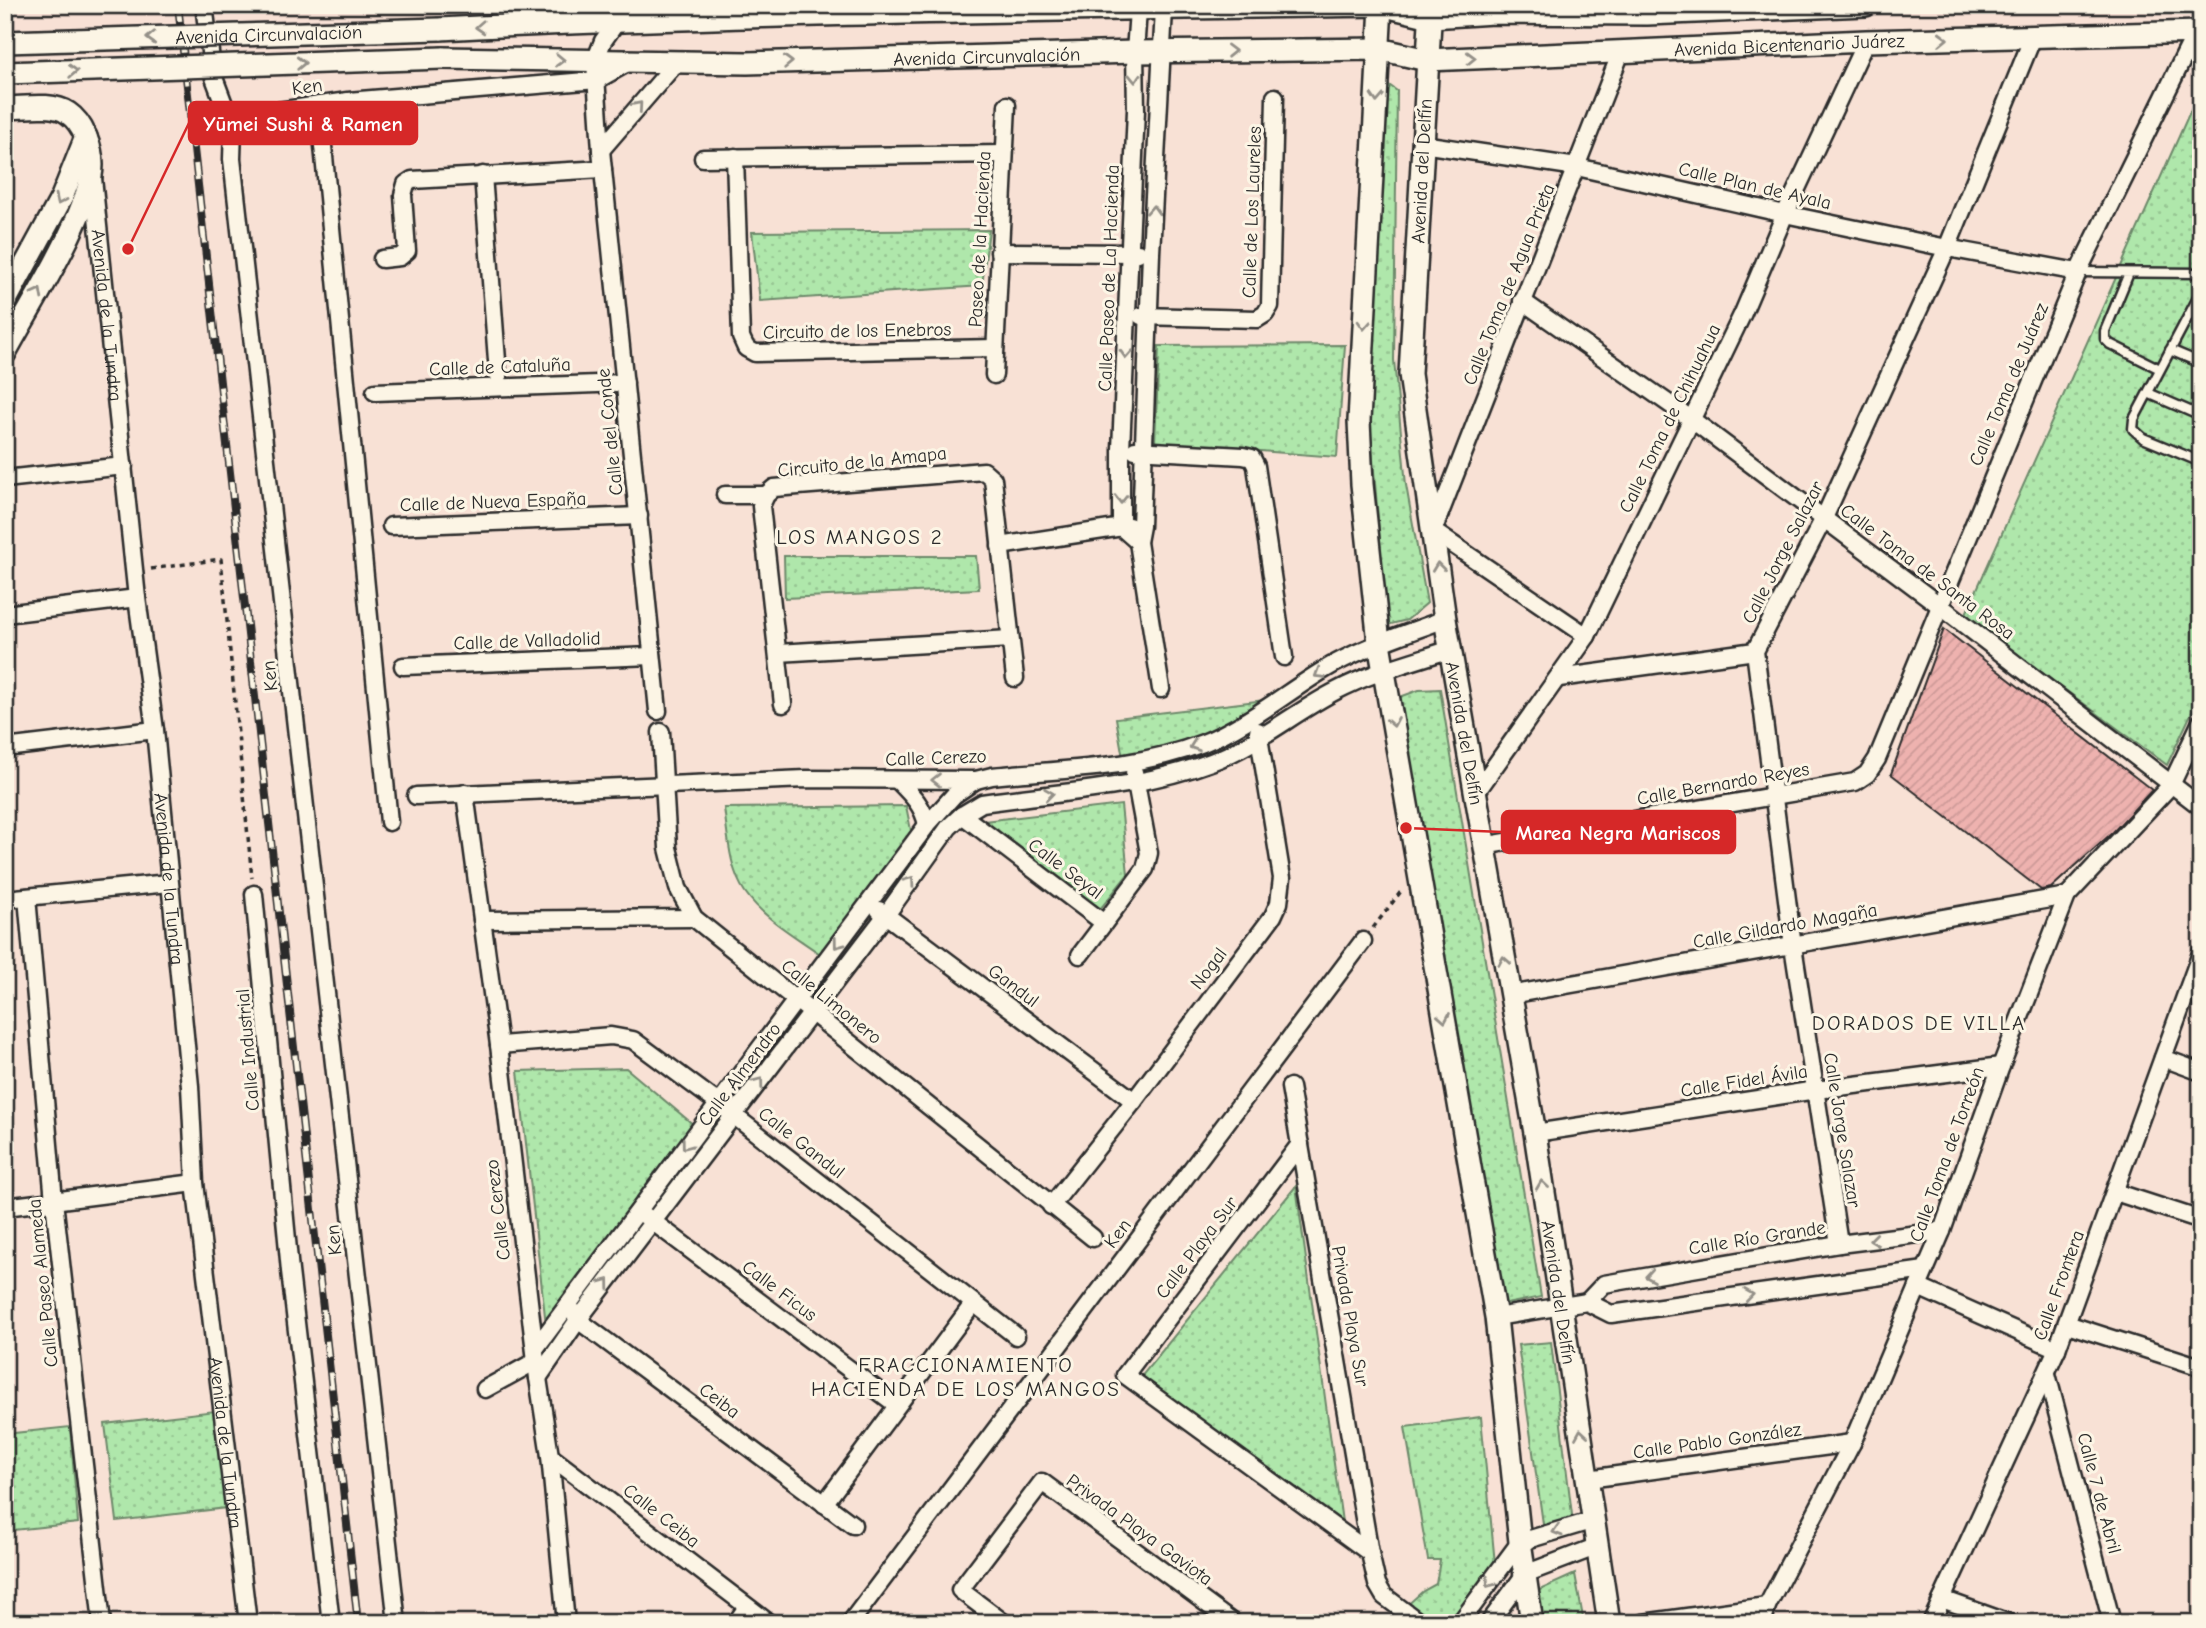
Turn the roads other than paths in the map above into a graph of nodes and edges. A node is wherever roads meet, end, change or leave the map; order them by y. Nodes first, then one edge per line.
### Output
1 (204, 5) edge
2 (1381, 5) edge
3 (1866, 5) edge
4 (1164, 9) junction
5 (1495, 9) edge
6 (1138, 10) junction
7 (1649, 10) edge
8 (1431, 11) edge
9 (618, 20) junction
10 (2198, 32) edge
11 (2034, 37) junction
12 (1866, 41) junction
13 (5, 42) edge
14 (1379, 49) junction
15 (1163, 51) junction
16 (1135, 52) junction
17 (1621, 52) junction
18 (1427, 60) junction
19 (676, 63) junction
20 (596, 71) junction
21 (5, 73) edge
22 (1275, 97) dead end
23 (1007, 105) dead end
24 (319, 106) junction
25 (5, 108) edge
26 (1136, 110) junction
27 (1158, 110) junction
28 (233, 128) junction
29 (86, 136) junction
30 (1422, 144) junction
31 (601, 150) junction
32 (1004, 154) junction
33 (735, 157) junction
34 (703, 158) dead end
35 (92, 165) junction
36 (1577, 167) junction
37 (603, 169) junction
38 (483, 175) junction
39 (1785, 214) junction
40 (1947, 248) junction
41 (999, 252) junction
42 (1129, 253) junction
43 (1150, 253) junction
44 (382, 259) dead end
45 (2078, 272) junction
46 (2129, 273) junction
47 (2201, 273) edge
48 (2201, 292) edge
49 (1522, 301) junction
50 (5, 302) edge
51 (1128, 316) junction
52 (1149, 316) junction
53 (995, 348) junction
54 (2170, 350) junction
55 (5, 353) edge
56 (2201, 363) edge
57 (2160, 369) junction
58 (994, 375) dead end
59 (625, 383) junction
60 (499, 387) junction
61 (376, 392) dead end
62 (2148, 393) junction
63 (2201, 416) edge
64 (1691, 419) junction
65 (1121, 449) junction
66 (1143, 450) junction
67 (2201, 462) edge
68 (124, 466) junction
69 (5, 479) edge
70 (726, 495) dead end
71 (766, 495) junction
72 (639, 516) junction
73 (1824, 518) junction
74 (391, 526) dead end
75 (1122, 527) junction
76 (1433, 531) junction
77 (1139, 534) junction
78 (1000, 546) junction
79 (137, 598) junction
80 (1939, 605) junction
81 (5, 614) edge
82 (1445, 619) junction
83 (1587, 636) junction
84 (1010, 639) junction
85 (1380, 643) junction
86 (1451, 649) junction
87 (1755, 651) junction
88 (778, 653) junction
89 (652, 656) junction
90 (1284, 657) dead end
91 (403, 666) dead end
92 (1384, 670) junction
93 (1015, 678) dead end
94 (1559, 678) junction
95 (1161, 689) dead end
96 (783, 704) dead end
97 (658, 711) dead end
98 (1255, 715) junction
99 (2201, 722) edge
100 (155, 730) junction
101 (661, 732) dead end
102 (1259, 739) junction
103 (5, 748) edge
104 (1877, 759) joint
105 (1132, 763) junction
106 (897, 780) junction
107 (976, 780) junction
108 (1136, 782) junction
109 (662, 784) junction
110 (2171, 785) junction
111 (465, 793) junction
112 (1475, 794) junction
113 (416, 796) dead end
114 (1773, 796) junction
115 (2201, 807) edge
116 (962, 815) junction
117 (389, 822) dead end
118 (927, 825) junction
119 (1483, 846) junction
120 (169, 883) junction
121 (254, 894) road end
122 (2067, 896) junction
123 (27, 897) junction
124 (5, 899) edge
125 (869, 903) junction
126 (886, 915) junction
127 (694, 918) junction
128 (482, 920) junction
129 (1104, 923) junction
130 (1363, 941) road end
131 (1793, 946) junction
132 (2201, 953) edge
133 (1080, 955) dead end
134 (1510, 995) junction
135 (796, 999) junction
136 (813, 1012) junction
137 (499, 1045) junction
138 (2163, 1058) junction
139 (2001, 1066) junction
140 (2201, 1072) edge
141 (1290, 1087) dead end
142 (1816, 1090) junction
143 (1134, 1101) junction
144 (718, 1103) junction
145 (734, 1116) junction
146 (1535, 1133) junction
147 (1300, 1144) junction
148 (195, 1183) junction
149 (2115, 1192) junction
150 (54, 1201) junction
151 (1051, 1206) junction
152 (5, 1207) edge
153 (637, 1211) junction
154 (2201, 1220) edge
155 (654, 1221) junction
156 (1942, 1231) junction
157 (1093, 1238) dead end
158 (1839, 1244) junction
159 (1925, 1270) junction
160 (1918, 1287) junction
161 (1587, 1302) junction
162 (568, 1303) junction
163 (973, 1304) junction
164 (1560, 1306) junction
165 (1496, 1317) junction
166 (578, 1320) junction
167 (2067, 1324) junction
168 (1016, 1336) dead end
169 (2057, 1349) junction
170 (536, 1355) junction
171 (2201, 1368) edge
172 (2047, 1374) junction
173 (538, 1378) junction
174 (485, 1389) dead end
175 (897, 1405) junction
176 (1852, 1443) junction
177 (550, 1456) junction
178 (1588, 1479) junction
179 (824, 1504) junction
180 (1594, 1520) junction
181 (853, 1525) dead end
182 (1520, 1542) junction
183 (1598, 1546) junction
184 (1370, 1553) junction
185 (1525, 1574) junction
186 (1942, 1598) junction
187 (1767, 1606) junction
188 (747, 1607) junction
189 (102, 1623) edge
190 (248, 1623) edge
191 (331, 1623) edge
192 (397, 1623) edge
193 (566, 1623) edge
194 (736, 1623) edge
195 (769, 1623) edge
196 (850, 1623) edge
197 (1004, 1623) edge
198 (1233, 1623) edge
199 (1420, 1623) edge
200 (1460, 1623) edge
201 (1489, 1623) edge
202 (1532, 1623) edge
203 (1609, 1623) edge
204 (1643, 1623) edge
205 (1763, 1623) edge
206 (1931, 1623) edge
207 (2009, 1623) edge
208 (2112, 1623) edge

1 - 28 street
2 - 4 street, Avenida Circunvalación
2 - 8 street, Avenida Bicentenario Juárez
2 - 14 street
3 - 7 street, Avenida Bicentenario Juárez
4 - 6 street, Avenida Circunvalación
4 - 15 street
5 - 7 street, Avenida Bicentenario Juárez
5 - 8 street, Avenida Bicentenario Juárez
6 - 9 street, Avenida Circunvalación
6 - 16 street, Calle Paseo de La Hacienda
8 - 18 street, Avenida del Delfín
9 -> 13 street, Avenida Circunvalación, bridge
9 - 20 street
10 - 11 street, Avenida Bicentenario Juárez
10 - 45 street, Calle Toma de Juárez
12 -> 11 street, Avenida Bicentenario Juárez
11 - 40 street, Calle Jorge Salazar
12 - 17 street, Avenida Bicentenario Juárez
12 - 39 street, Calle Toma de Chihuahua
15 -> 14 street, Avenida Circunvalación
14 - 18 street, Avenida Bicentenario Juárez
14 -> 85 street
15 - 16 street, Avenida Circunvalación
15 - 27 street
19 -> 16 street, Avenida Circunvalación
16 -> 26 street, Calle Paseo de La Hacienda
18 -> 17 street, Avenida Bicentenario Juárez
17 - 36 street, Calle Toma de Agua Prieta
18 - 30 street, Avenida del Delfín
19 - 20 street, Avenida Circunvalación
31 -> 19 street
21 -> 20 street, Avenida Circunvalación, bridge
20 - 24 street, Ken
20 - 31 street
22 - 52 street, Calle de Los Laureles
23 - 32 street, Paseo de la Hacienda
24 - 28 street, Ken
24 - 117 street
25 - 29 street
26 - 27 street
26 - 42 street, Calle Paseo de La Hacienda
43 -> 27 street
28 - 192 street, Ken
29 - 35 street, Avenida de la Tundra
29 -> 50 street
30 - 36 street, Calle Plan de Ayala
30 - 76 street, Avenida del Delfín
31 - 37 street, Calle del Conde
32 - 33 street
32 - 41 street, Paseo de la Hacienda
33 - 34 street
33 - 53 street, Circuito de los Enebros
55 -> 35 street
35 - 68 street, Avenida de la Tundra
36 - 39 street, Calle Plan de Ayala
36 - 49 street, Calle Toma de Agua Prieta
37 - 38 street
37 - 59 street, Calle del Conde
38 - 44 street
38 - 60 street
39 - 40 street, Calle Plan de Ayala
39 - 64 street, Calle Toma de Chihuahua
40 - 45 street, Calle Plan de Ayala
40 - 73 street, Calle Jorge Salazar
41 - 42 street
41 - 53 street, Paseo de la Hacienda
42 - 43 street
42 - 51 street, Calle Paseo de La Hacienda
43 - 52 street
45 - 46 lane
45 - 80 street, Calle Toma de Juárez
46 - 47 lane
46 - 57 lane
48 - 54 lane
49 - 64 street, Calle Toma de Santa Rosa
49 - 76 street, Calle Toma de Agua Prieta
51 - 52 street, Calle de Los Laureles
51 -> 65 street, Calle Paseo de La Hacienda
52 - 66 street
53 - 58 street, Paseo de la Hacienda
54 - 56 lane
54 - 57 lane
57 - 62 lane
59 - 60 street, Calle de Cataluña
59 - 72 street, Calle del Conde
60 - 61 street, Calle de Cataluña
62 - 63 lane
62 - 67 lane
64 - 73 street, Calle Toma de Santa Rosa
64 - 83 street, Calle Toma de Chihuahua
65 - 66 street
65 -> 75 street, Calle Paseo de La Hacienda
66 - 77 street
66 - 90 street
68 - 69 street
68 - 79 street, Avenida de la Tundra
70 - 71 street
71 - 78 street, Circuito de la Amapa
71 - 88 street, Circuito de la Amapa
72 - 74 street, Calle de Nueva España
72 - 89 street, Calle del Conde
73 - 80 street, Calle Toma de Santa Rosa
73 - 87 street, Calle Jorge Salazar
75 - 77 street
75 - 78 street
82 -> 76 street, Avenida del Delfín
76 - 83 street
77 - 95 street
78 - 84 street
79 - 81 street
79 - 100 street, Avenida de la Tundra
80 - 104 street, Calle Toma de Juárez
80 - 110 street, Calle Toma de Santa Rosa
82 - 85 street
82 - 86 street, Avenida del Delfín
83 - 94 street, Calle Toma de Chihuahua
84 - 88 street
84 - 93 street
85 - 92 street
85 -> 98 street, Calle Cerezo
86 - 92 street, Avenida del Delfín
86 - 112 street, Avenida del Delfín
87 - 94 street
87 - 114 street, Calle Jorge Salazar
88 - 96 street, Circuito de la Amapa
89 - 91 street, Calle de Valladolid
89 - 97 street, Calle del Conde
92 - 102 street
92 -> 165 street
94 - 112 street, Calle Toma de Chihuahua
98 - 102 street, Nogal
98 -> 105 street, Calle Cerezo
99 - 110 street, Calle Toma de Torreón
100 - 103 street
100 - 120 street, Avenida de la Tundra
101 - 109 street, Calle Limonero
102 - 108 street
102 - 143 street, Nogal
104 - 114 street, Calle Bernardo Reyes
105 - 107 street, Calle Cerezo
105 - 108 street, Calle Seyal
107 -> 106 street, Calle Cerezo
106 - 109 street, Calle Cerezo
106 - 118 street
107 - 118 street, Calle Almendro
116 -> 108 street, Calle Almendro
108 - 129 street, Calle Seyal
109 - 111 street, Calle Cerezo
109 - 127 street, Calle Limonero
110 - 115 street, Calle Toma de Santa Rosa
110 - 122 street, Calle Toma de Torreón
111 - 113 street, Calle Cerezo
111 - 128 street, Calle Cerezo
112 - 119 street, Avenida del Delfín
114 - 119 street, Calle Bernardo Reyes
114 - 131 street, Calle Jorge Salazar
126 -> 116 street, Calle Almendro
116 - 129 street, Calle Seyal
118 - 125 street, Calle Almendro
134 -> 119 street, Avenida del Delfín
120 - 123 street
120 - 148 street, Avenida de la Tundra
121 - 191 street, Calle Industrial
122 - 131 street, Calle Gildardo Magaña
122 - 139 street, Calle Toma de Torreón
123 - 124 street
123 - 150 street, Calle Paseo Alameda
125 - 126 street, Gandul
125 -> 135 street, Calle Almendro
126 - 136 street, Calle Almendro
126 - 143 street, Gandul
127 - 128 street
127 - 135 street, Calle Limonero
128 - 137 street, Calle Cerezo
129 - 133 street
130 - 196 street, Ken
131 - 134 street, Calle Gildardo Magaña
131 - 142 street, Calle Jorge Salazar
132 - 138 street, Calle Frontera
134 - 146 street, Avenida del Delfín
135 - 136 street, Calle Limonero
135 - 144 street, Calle Almendro
145 -> 136 street, Calle Almendro
136 - 151 street, Calle Limonero
137 - 144 street, Calle Gandul
137 - 170 street, Calle Cerezo
138 - 140 street
138 - 149 street, Calle Frontera
139 - 142 street, Calle Fidel Ávila
139 - 156 street, Calle Toma de Torreón
141 - 147 street, Privada Playa Sur
142 - 146 street, Calle Fidel Ávila
142 - 158 street, Calle Jorge Salazar
143 - 151 street, Nogal
144 - 145 street, Calle Gandul
144 -> 153 street, Calle Almendro
145 - 155 street, Calle Almendro
145 - 163 street, Calle Gandul
164 -> 146 street, Avenida del Delfín
147 - 184 street, Privada Playa Sur
147 - 184 street, Calle Playa Sur
148 - 150 street
148 - 190 street, Avenida de la Tundra
149 - 154 street
149 - 167 street, Calle Frontera
150 - 152 street
150 - 189 street, Calle Paseo Alameda
151 - 157 street, Calle Limonero
153 - 155 street, Calle Ficus
153 - 162 street, Calle Almendro
166 -> 155 street, Calle Almendro
155 - 175 street, Calle Ficus
156 -> 158 street, Calle Río Grande
156 - 159 street, Calle Toma de Torreón
158 -> 161 street, Calle Río Grande
159 - 160 street, Calle Toma de Torreón
161 -> 159 street, Calle Río Grande
160 - 169 street
160 - 176 street, Calle Toma de Torreón
161 - 164 street, Calle Río Grande
162 - 166 street, Ceiba
162 - 170 street, Calle Almendro
163 - 168 street, Calle Gandul
163 - 175 street
164 - 165 street, Calle Río Grande
178 -> 164 street, Avenida del Delfín
165 - 182 street
166 - 173 street, Calle Almendro
166 - 179 street, Ceiba
167 - 169 street, Calle Frontera
167 - 171 street
169 - 172 street, Calle Frontera
170 - 173 street, Calle Cerezo
170 - 174 street, Calle Almendro
172 - 186 street, Calle Frontera
172 - 208 street, Calle 7 de Abril
173 - 177 street, Calle Cerezo
175 - 179 street
176 - 178 street, Calle Pablo González
176 - 187 street, Calle Toma de Torreón
177 - 188 street, Calle Ceiba
177 - 193 street, Calle Cerezo
178 - 180 street, Avenida del Delfín
179 - 181 street, Ceiba
180 -> 182 street
180 - 183 street, Avenida del Delfín
182 - 185 street
182 -> 200 street
183 - 185 street
183 - 203 street, Avenida del Delfín
184 - 199 street, Privada Playa Sur
185 - 201 street
185 - 202 street
186 - 206 street, Calle Frontera
186 - 207 street
187 - 204 street
187 - 205 street, Calle Toma de Torreón
188 - 194 street
188 - 195 street, Calle Ceiba
197 - 198 street, Privada Playa Gaviota

